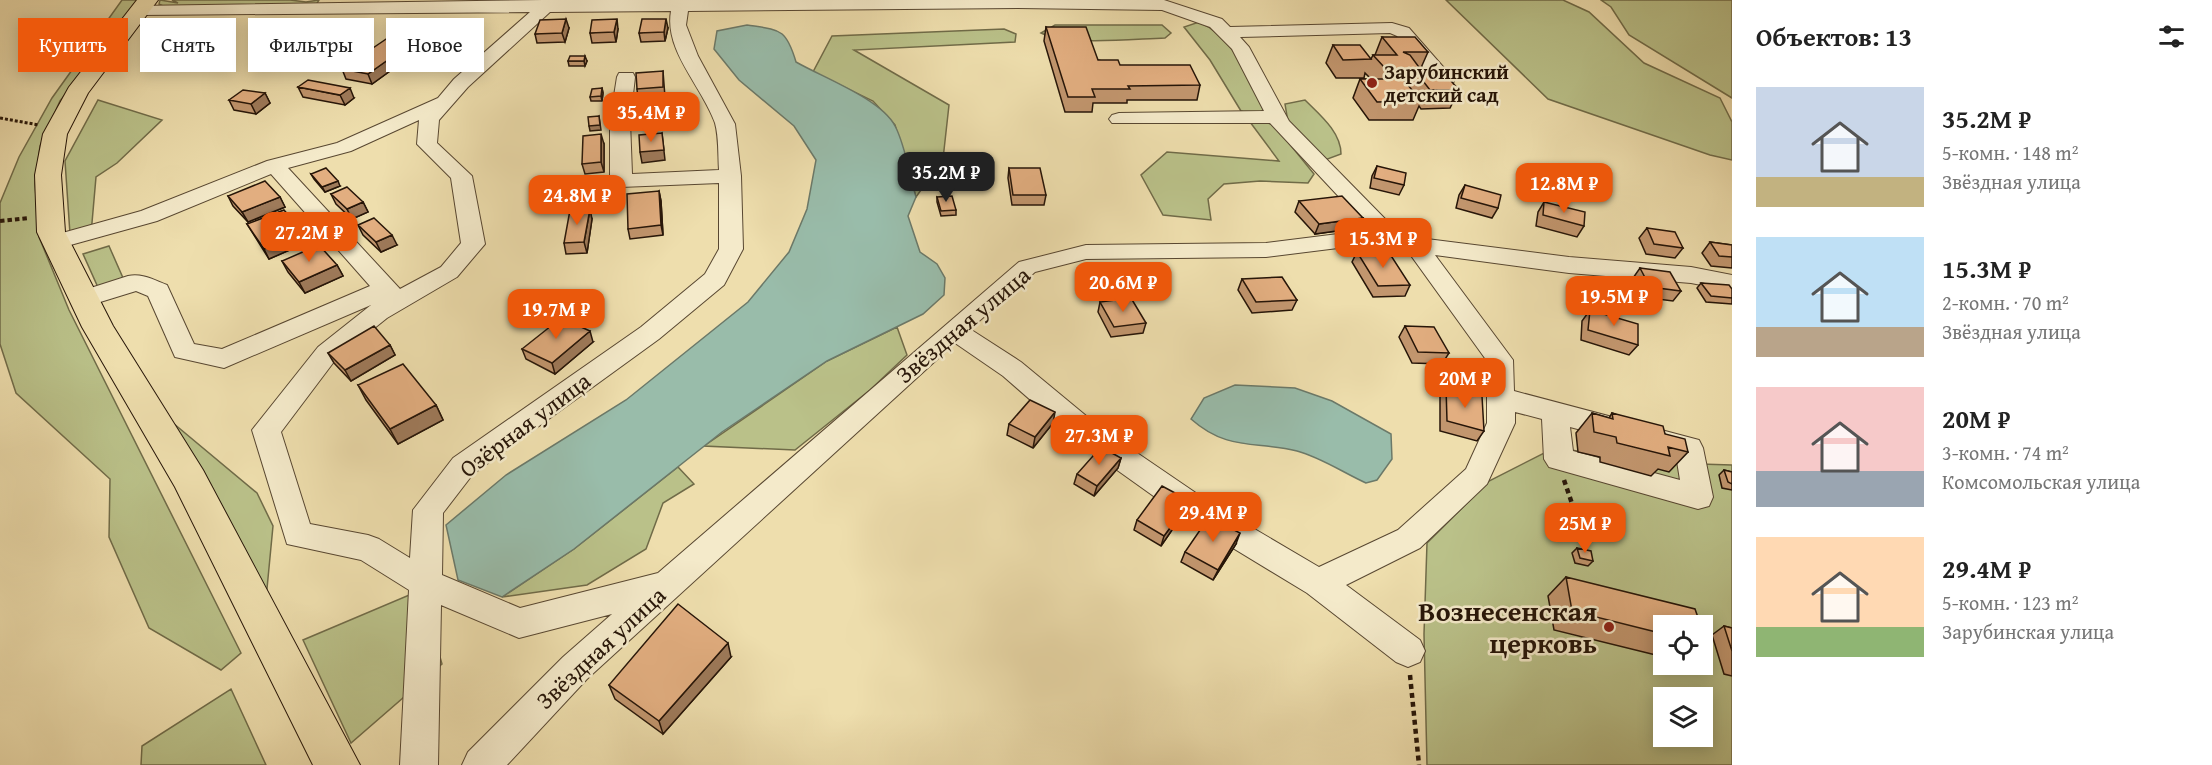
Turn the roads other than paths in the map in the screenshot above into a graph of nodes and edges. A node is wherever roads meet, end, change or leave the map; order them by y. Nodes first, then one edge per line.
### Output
1 (861, 2) edge
2 (1083, 2) edge
3 (1150, 2) edge
4 (550, 3) edge
5 (145, 5) edge
6 (680, 6) junction
7 (1225, 32) junction
8 (626, 77) dead end
9 (1445, 81) edge
10 (446, 100) junction
11 (1277, 117) junction
12 (1119, 119) dead end
13 (274, 165) junction
14 (730, 176) junction
15 (1388, 236) junction
16 (56, 242) junction
17 (1415, 245) junction
18 (1732, 283) edge
19 (391, 296) junction
20 (84, 299) junction
21 (953, 330) junction
22 (1501, 398) junction
23 (1555, 413) junction
24 (425, 583) junction
25 (1318, 584) junction
26 (668, 585) junction
27 (1408, 651) road end
28 (337, 765) edge
29 (419, 765) edge
30 (481, 765) edge

1 - 2 street
1 - 6 street
2 - 3 street
3 - 7 street
4 - 5 street
4 - 6 street
4 - 10 street
5 - 16 main road
6 - 14 street, Озёрная улица
7 - 9 street
7 - 11 street
8 - 14 street
10 - 13 street
10 - 19 street
11 - 12 street
11 - 15 street
13 - 16 street
13 - 19 street
14 - 24 street, Озёрная улица
15 - 17 street, Звёздная улица
15 - 21 street, Звёздная улица
16 - 20 main road
17 - 18 street, Звёздная улица
17 - 22 street
19 - 20 street
19 - 24 street
20 - 28 main road
21 - 25 street
21 - 26 street, Звёздная улица
22 - 23 street
22 - 25 street
23 - 23 street
24 - 26 street
24 - 29 street, Озёрная улица
25 - 27 street
26 - 30 street, Звёздная улица

